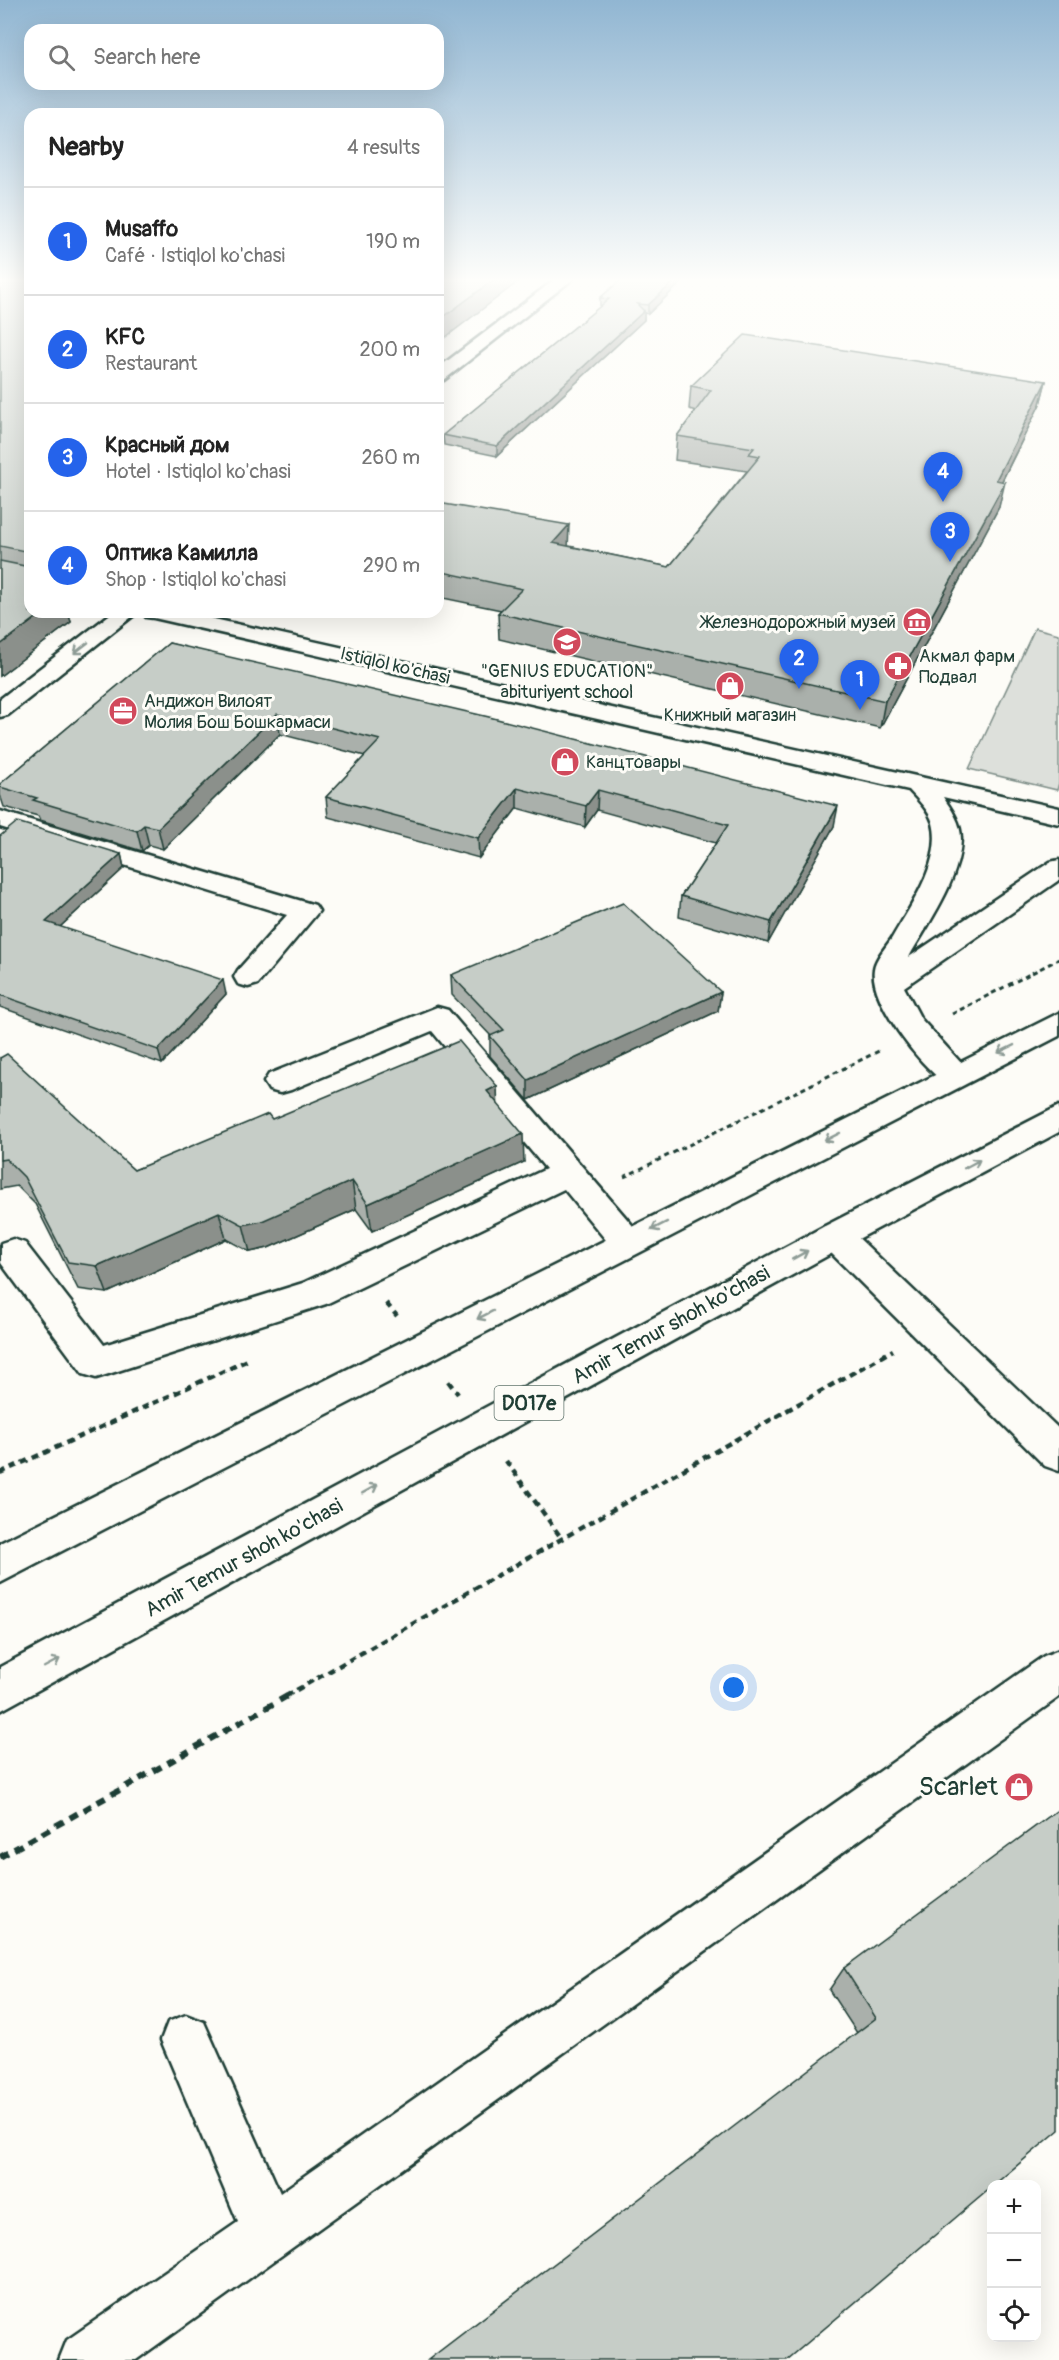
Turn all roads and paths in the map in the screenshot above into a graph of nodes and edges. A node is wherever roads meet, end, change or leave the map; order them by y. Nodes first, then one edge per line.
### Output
1 (119, 618) edge
2 (181, 618) edge
3 (0, 710) edge
4 (917, 783) junction
5 (1059, 816) edge
6 (0, 819) edge
7 (1059, 868) edge
8 (248, 977) dead end
9 (887, 985) junction
10 (1059, 1023) edge
11 (956, 1074) junction
12 (280, 1082) dead end
13 (1059, 1118) edge
14 (570, 1172) junction
15 (835, 1236) junction
16 (627, 1242) junction
17 (13, 1253) dead end
18 (930, 1329) junction
19 (1059, 1454) edge
20 (0, 1564) edge
21 (1059, 1671) edge
22 (0, 1690) edge
23 (0, 1857) edge
24 (186, 2040) dead end
25 (270, 2233) junction
26 (87, 2360) edge

1 -> 3 main road
2 - 4 main road, Istiqlol ko'chasi
4 - 5 main road, Istiqlol ko'chasi
4 - 9 main road
6 - 8 main road
7 - 9 main road
9 - 11 main road
10 -> 11 main road
11 -> 16 main road
12 - 14 main road
15 -> 13 main road, Amir Temur shoh ko'chasi / D017e
14 - 16 main road
14 - 17 main road
15 - 18 main road
22 -> 15 main road, Amir Temur shoh ko'chasi / D017e
16 -> 20 main road
18 - 19 main road
18 - 23 path
21 - 25 main road
24 - 25 main road
25 - 26 main road

